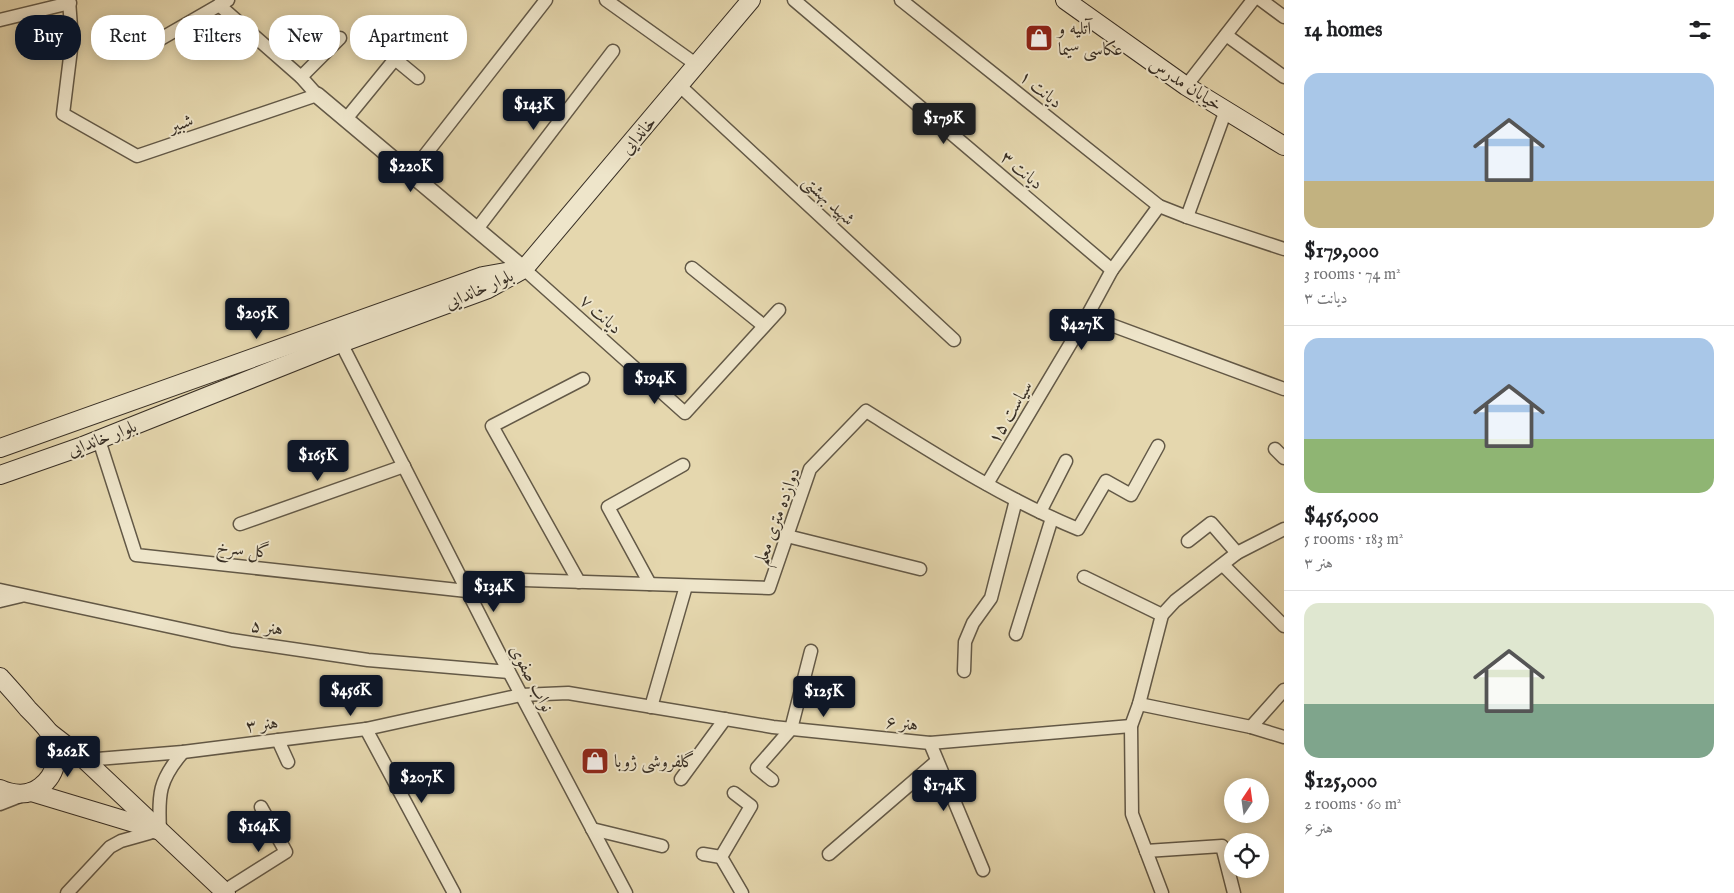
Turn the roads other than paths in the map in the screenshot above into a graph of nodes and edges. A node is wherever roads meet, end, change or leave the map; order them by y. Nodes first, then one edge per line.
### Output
1 (546, 0) edge
2 (606, 0) edge
3 (751, 0) edge
4 (794, 0) edge
5 (901, 0) edge
6 (1065, 0) edge
7 (1253, 0) edge
8 (1261, 0) edge
9 (70, 2) edge
10 (223, 3) edge
11 (1284, 17) edge
12 (0, 20) edge
13 (1226, 35) junction
14 (165, 37) edge
15 (613, 51) dead end
16 (318, 60) edge
17 (697, 65) junction
18 (301, 77) junction
19 (1284, 77) edge
20 (418, 78) dead end
21 (680, 86) junction
22 (1186, 86) junction
23 (317, 95) junction
24 (1226, 110) junction
25 (346, 119) junction
26 (1284, 146) edge
27 (411, 173) junction
28 (1159, 206) junction
29 (1187, 218) junction
30 (476, 229) junction
31 (1284, 249) edge
32 (692, 268) dead end
33 (524, 269) junction
34 (1112, 270) junction
35 (779, 310) dead end
36 (1087, 316) junction
37 (764, 326) junction
38 (954, 340) dead end
39 (341, 343) junction
40 (583, 379) dead end
41 (1284, 389) edge
42 (99, 440) junction
43 (1158, 446) dead end
44 (0, 448) edge
45 (1066, 461) dead end
46 (683, 465) dead end
47 (404, 466) junction
48 (0, 475) edge
49 (987, 484) junction
50 (1016, 500) junction
51 (1040, 512) junction
52 (1052, 518) junction
53 (240, 524) dead end
54 (1284, 529) edge
55 (787, 536) junction
56 (1188, 541) dead end
57 (1237, 553) junction
58 (1223, 565) junction
59 (920, 569) dead end
60 (1084, 577) dead end
61 (461, 578) junction
62 (579, 582) junction
63 (650, 584) junction
64 (686, 586) junction
65 (0, 590) edge
66 (468, 591) junction
67 (24, 596) junction
68 (0, 601) edge
69 (1162, 615) junction
70 (1284, 626) edge
71 (1016, 634) dead end
72 (811, 651) dead end
73 (964, 671) dead end
74 (508, 672) junction
75 (0, 677) edge
76 (1284, 690) edge
77 (521, 695) junction
78 (1139, 704) junction
79 (652, 707) junction
80 (725, 719) junction
81 (1131, 726) junction
82 (1251, 727) junction
83 (366, 729) junction
84 (791, 729) junction
85 (49, 732) junction
86 (1284, 737) edge
87 (278, 740) junction
88 (930, 743) junction
89 (183, 752) junction
90 (85, 760) junction
91 (937, 761) junction
92 (288, 762) dead end
93 (681, 779) dead end
94 (772, 780) dead end
95 (0, 789) edge
96 (29, 793) junction
97 (734, 794) dead end
98 (0, 804) edge
99 (261, 807) dead end
100 (592, 829) junction
101 (160, 830) junction
102 (662, 846) dead end
103 (1146, 851) junction
104 (703, 854) dead end
105 (830, 854) dead end
106 (721, 857) junction
107 (983, 870) dead end
108 (225, 892) edge
109 (67, 893) edge
110 (454, 893) edge
111 (626, 893) edge
112 (742, 893) edge
113 (1162, 893) edge
114 (1234, 893) edge

1 - 27 street
2 - 17 street
3 - 17 main road, خاندایی
4 - 34 street, دیانت ۳
5 - 28 street, دیانت ۱
6 - 22 main road, خیابان مدرس
7 - 13 street
8 - 11 street
9 - 12 street
9 - 23 street, شبیر
10 - 14 street
10 - 18 street
13 - 19 street
13 - 22 street
15 - 30 street
16 - 18 street
17 - 21 main road, خاندایی
18 - 23 street
20 - 25 street
21 - 33 main road, خاندایی
21 - 38 street, شهید بهشتی
22 - 24 main road, خیابان مدرس
23 - 25 street
24 - 26 main road, خیابان مدرس
24 - 29 street
25 - 27 street
27 - 30 street
28 - 29 street, دیانت ۱
28 - 34 street, سیاست ۱۵
29 - 31 street, دیانت ۱
30 - 33 street
32 - 37 street
33 - 37 street, دیانت ۷
33 - 39 main road, بلوار خاندایی
33 - 44 main road, بلوار خاندایی
34 - 36 street, سیاست ۱۵
35 - 37 street, دیانت ۷
36 - 41 street
36 - 49 street, سیاست ۱۵
39 - 42 main road, بلوار خاندایی
39 - 47 street, نواب صفوی
40 - 62 street
42 - 48 main road, بلوار خاندایی
42 - 66 street, گل سرخ
43 - 52 street, دوازده متری معلم
45 - 51 street
46 - 63 street
47 - 53 street
47 - 61 street, نواب صفوی
49 - 50 street, دوازده متری معلم
49 - 55 street, دوازده متری معلم
50 - 51 street, دوازده متری معلم
50 - 73 street
51 - 52 street, دوازده متری معلم
52 - 71 street
54 - 57 street
55 - 59 street
55 - 64 street, دوازده متری معلم
56 - 57 street
57 - 58 street
58 - 69 street
58 - 70 street
60 - 69 street
61 - 62 street, دوازده متری معلم
61 - 66 street, نواب صفوی
62 - 63 street, دوازده متری معلم
63 - 64 street, دوازده متری معلم
64 - 79 street
65 - 67 street, هنر ۵
66 - 74 street, نواب صفوی
67 - 68 street
67 - 74 street, هنر ۵
69 - 78 street
72 - 84 street
74 - 77 street, نواب صفوی
75 - 85 main road
76 - 82 street
77 - 79 street, هنر ۶
77 - 83 street, هنر ۳
77 - 100 street, نواب صفوی
78 - 81 street
78 - 82 street
79 - 80 street, هنر ۶
80 - 84 street, هنر ۶
80 - 93 street
81 - 88 street, هنر ۶
81 - 103 street
82 - 86 street
83 - 87 street, هنر ۳
83 - 110 street
84 - 88 street, هنر ۶
84 - 94 street
85 - 90 main road
85 - 96 main road
87 - 89 street, هنر ۳
87 - 92 street
88 - 91 street
89 - 90 street, هنر ۳
89 - 101 street
90 - 101 main road
91 - 105 street
91 - 107 street
95 - 96 main road
96 - 98 street
96 - 101 main road
97 - 106 street
99 - 108 street
100 - 102 street
100 - 111 street, نواب صفوی
101 - 108 main road
101 - 109 street
103 - 113 street
103 - 114 street
104 - 106 street
106 - 112 street

